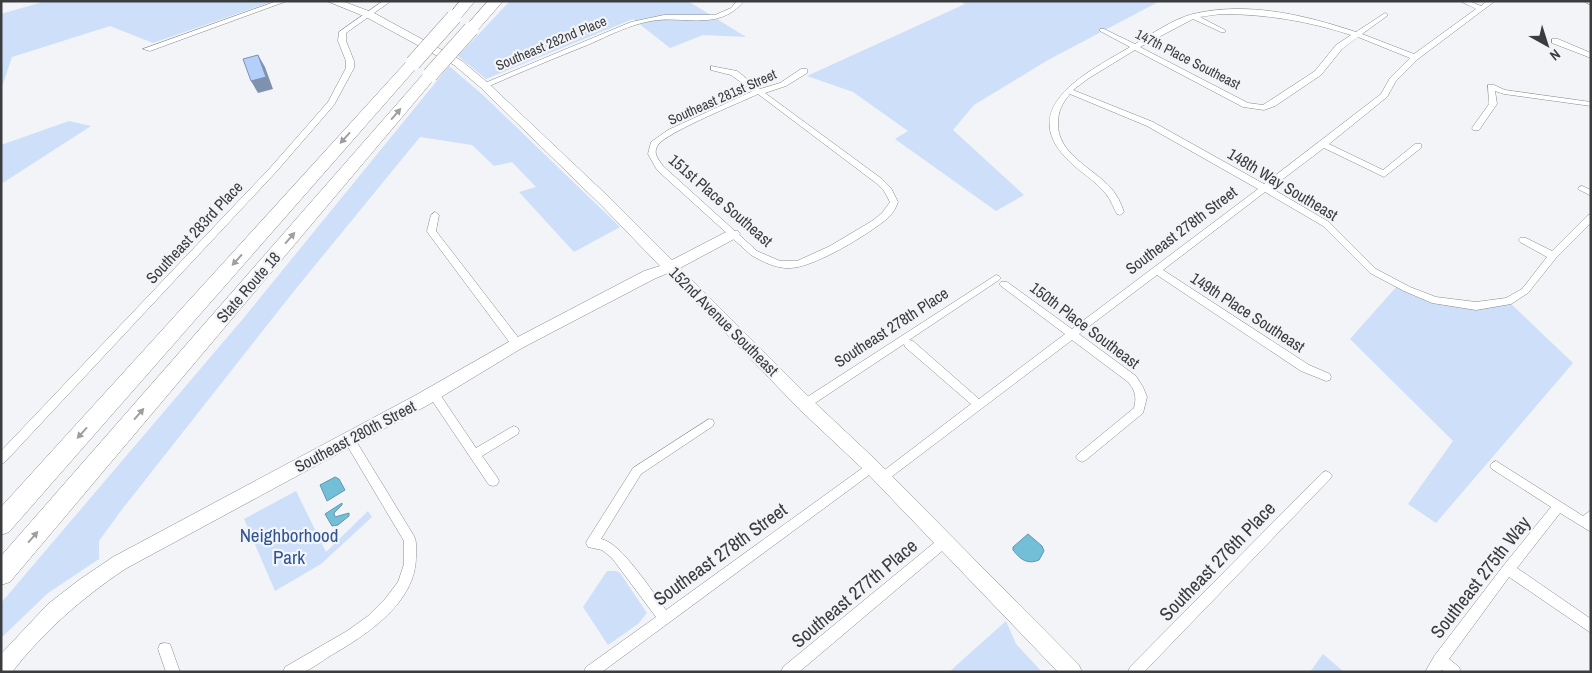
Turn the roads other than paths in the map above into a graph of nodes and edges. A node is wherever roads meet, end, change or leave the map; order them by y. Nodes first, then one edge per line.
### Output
1 (284, 1) edge
2 (332, 1) edge
3 (388, 1) edge
4 (468, 1) edge
5 (496, 1) edge
6 (741, 1) edge
7 (1463, 1) edge
8 (1492, 1) edge
9 (1482, 9) junction
10 (370, 15) junction
11 (1385, 15) dead end
12 (1193, 16) junction
13 (1102, 30) dead end
14 (1222, 30) dead end
15 (1358, 33) junction
16 (1555, 41) dead end
17 (1135, 47) junction
18 (148, 49) dead end
19 (1591, 56) edge
20 (1415, 57) junction
21 (714, 68) dead end
22 (804, 71) dead end
23 (484, 85) junction
24 (1068, 91) junction
25 (759, 92) junction
26 (1591, 104) edge
27 (1476, 128) dead end
28 (1323, 144) junction
29 (1418, 146) dead end
30 (652, 147) joint
31 (1264, 188) junction
32 (1120, 212) dead end
33 (435, 215) dead end
34 (1591, 218) edge
35 (733, 234) junction
36 (1523, 240) dead end
37 (1553, 256) junction
38 (671, 267) junction
39 (1156, 270) junction
40 (1000, 281) joint
41 (1072, 334) junction
42 (517, 344) junction
43 (909, 344) dead end
44 (1326, 377) dead end
45 (433, 393) junction
46 (805, 404) junction
47 (979, 405) junction
48 (709, 423) dead end
49 (514, 431) dead end
50 (348, 439) junction
51 (475, 454) junction
52 (1082, 457) dead end
53 (1, 458) edge
54 (1496, 466) dead end
55 (877, 472) junction
56 (1326, 476) dead end
57 (493, 481) dead end
58 (1559, 506) junction
59 (1589, 522) edge
60 (1, 524) edge
61 (944, 542) junction
62 (1508, 569) junction
63 (1, 574) edge
64 (664, 618) junction
65 (1591, 627) edge
66 (165, 649) dead end
67 (1440, 660) junction
68 (1, 670) edge
69 (173, 672) edge
70 (290, 672) edge
71 (591, 672) edge
72 (788, 672) edge
73 (1072, 672) edge
74 (1135, 672) edge
75 (1432, 672) edge
76 (1454, 672) edge

1 - 18 street
2 - 10 street, 152nd Avenue Southeast
3 - 10 street
4 -> 60 highway, State Route 18, bridge
63 -> 5 highway, State Route 18, bridge
6 - 23 street, Southeast 282nd Place
7 - 9 street
8 - 9 street, Southeast 278th Street
9 - 20 street, Southeast 278th Street
10 - 23 street, 152nd Avenue Southeast
10 - 53 street, Southeast 283rd Place
11 - 15 street
12 - 14 street
12 - 15 street
12 - 17 street
13 - 17 street, 147th Place Southeast
15 - 17 street, 147th Place Southeast
15 - 20 street
16 - 19 street
17 - 24 street
20 - 28 street, Southeast 278th Street
21 - 25 street
22 - 25 street, Southeast 281st Street
23 - 38 street, 152nd Avenue Southeast
24 - 31 street, 148th Way Southeast
24 - 32 street
25 - 30 street, Southeast 281st Street
25 - 35 street, 151st Place Southeast
26 - 27 street
28 - 29 street
28 - 31 street, Southeast 278th Street
30 - 35 street, 151st Place Southeast
31 - 37 street, 148th Way Southeast
31 - 39 street, Southeast 278th Street
33 - 42 street
34 - 37 street
35 - 38 street, Southeast 280th Street
36 - 37 street
38 - 42 street, Southeast 280th Street
38 - 46 street, 152nd Avenue Southeast
39 - 41 street, Southeast 278th Street
39 - 44 street, 149th Place Southeast
40 - 41 street, 150th Place Southeast
40 - 46 street, Southeast 278th Place
41 - 47 street, Southeast 278th Street
41 - 52 street, 150th Place Southeast
42 - 45 street, Southeast 280th Street
43 - 47 street
45 - 50 street, Southeast 280th Street
45 - 51 street
46 - 55 street, 152nd Avenue Southeast
47 - 55 street, Southeast 278th Street
48 - 64 street
49 - 51 street
50 - 68 street, Southeast 280th Street
50 - 70 street
51 - 57 street
54 - 58 street
55 - 61 street, 152nd Avenue Southeast
55 - 64 street, Southeast 278th Street
56 - 74 street, Southeast 276th Place
58 - 59 street
58 - 62 street, Southeast 275th Way
61 - 72 street, Southeast 277th Place
61 - 73 street, 152nd Avenue Southeast
62 - 65 street
62 - 67 street, Southeast 275th Way
64 - 71 street, Southeast 278th Street
66 - 69 street
67 - 75 street, Southeast 275th Way
67 - 76 street

